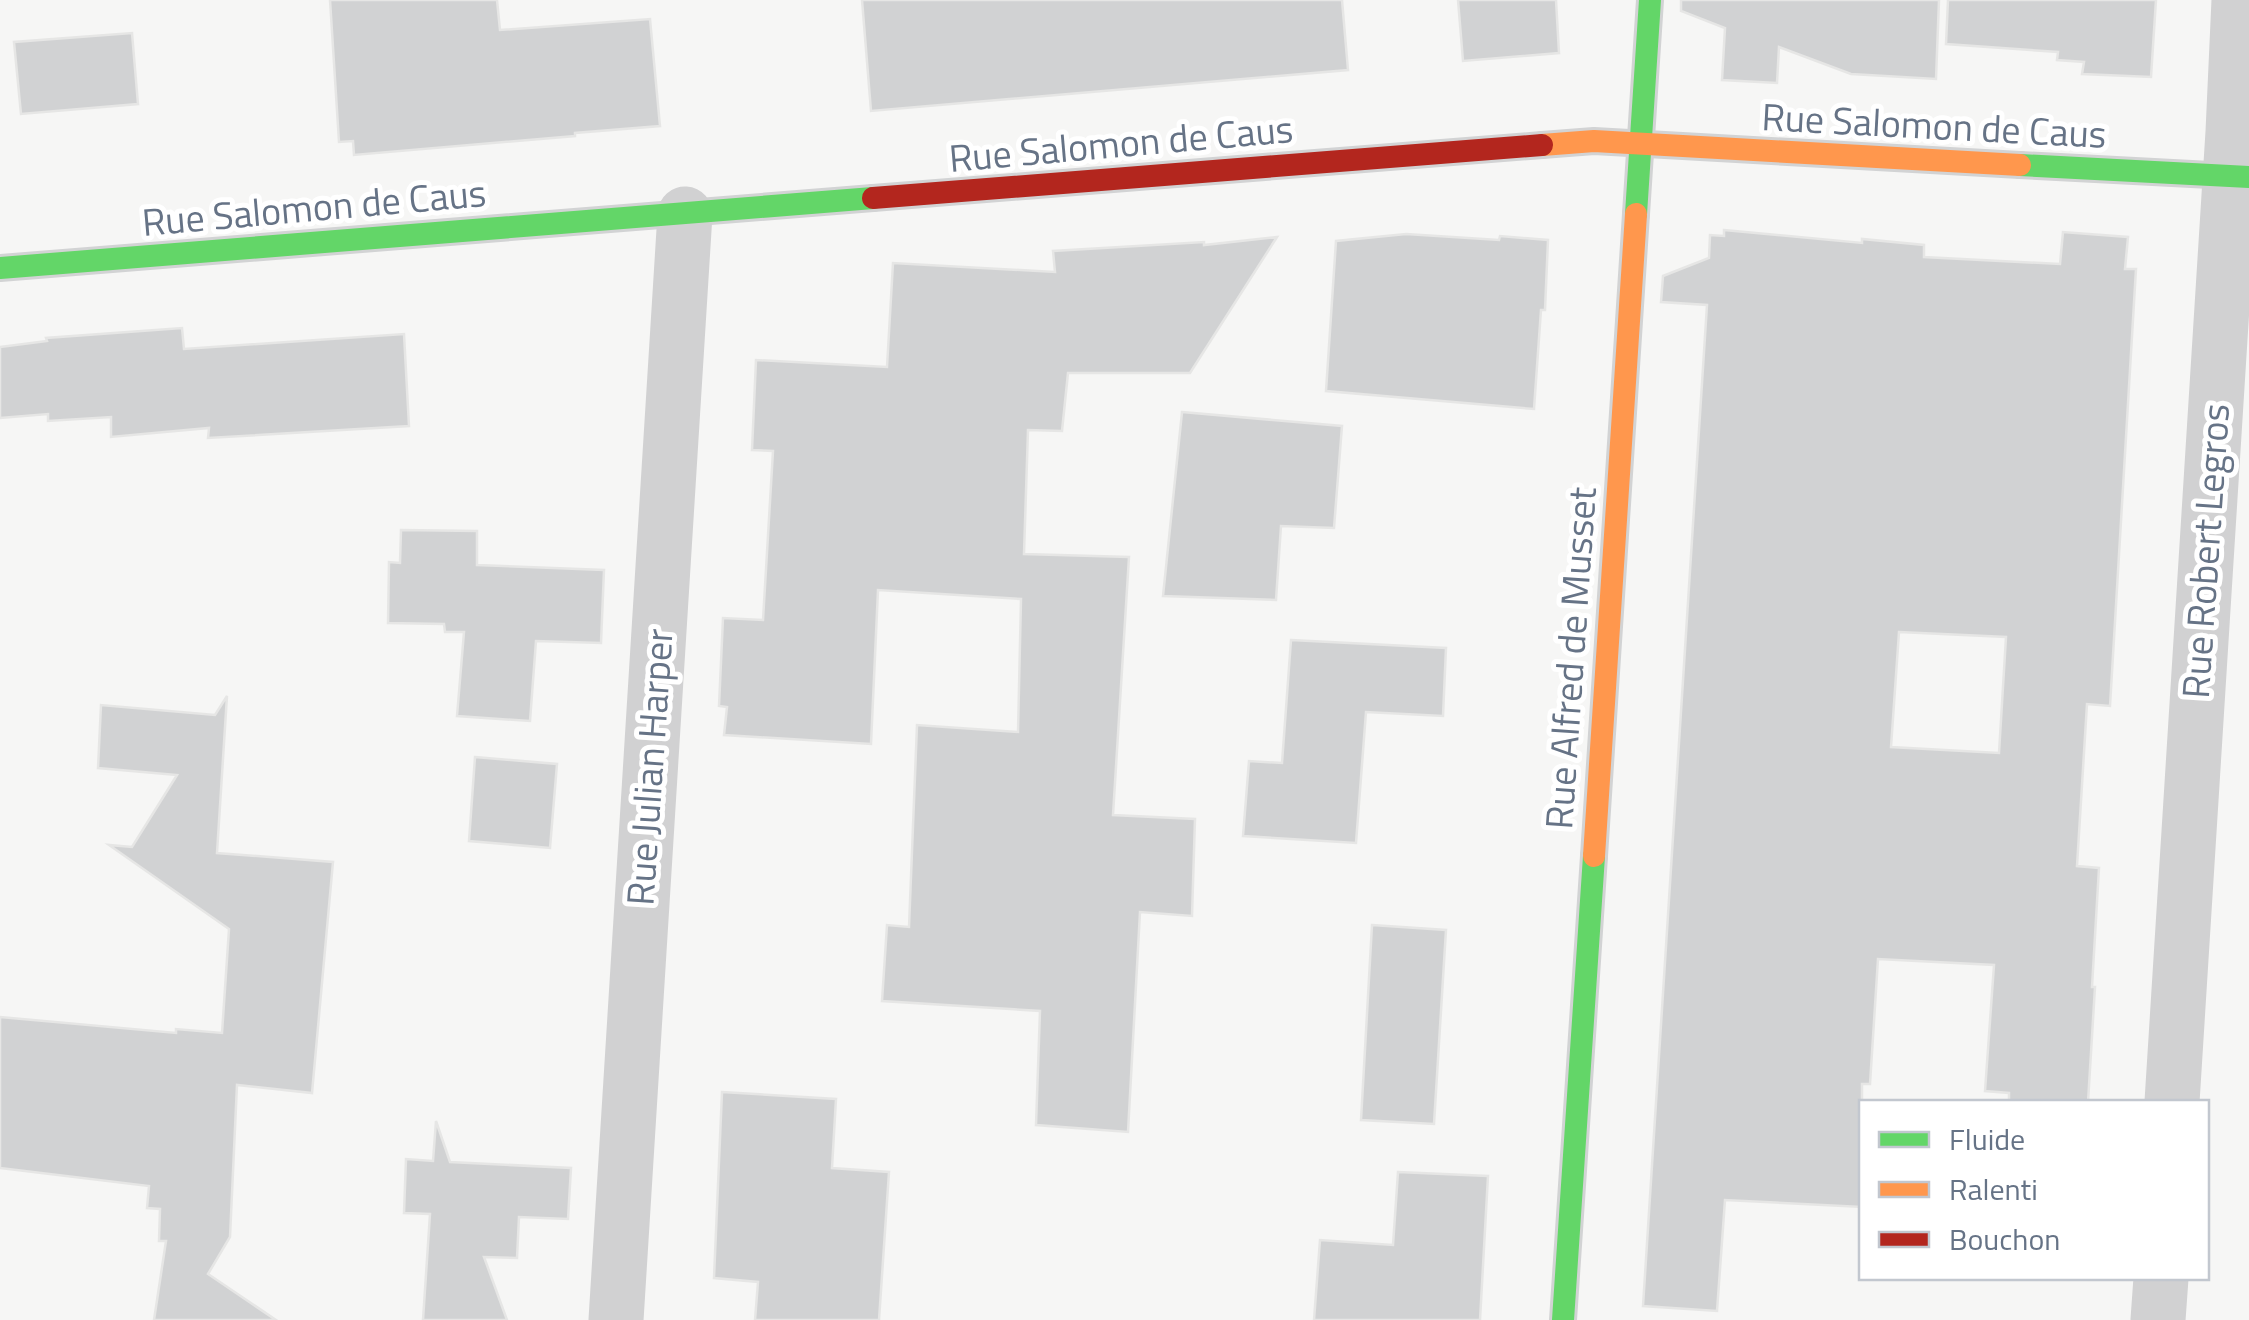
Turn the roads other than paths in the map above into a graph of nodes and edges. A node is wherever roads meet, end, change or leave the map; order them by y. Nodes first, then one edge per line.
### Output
1 (1650, 0) edge
2 (2239, 0) edge
3 (1640, 146) junction
4 (2240, 177) edge
5 (685, 214) junction
6 (0, 268) edge
7 (2172, 1100) edge
8 (2160, 1280) edge
9 (616, 1320) edge
10 (1562, 1320) edge
11 (2158, 1320) edge

1 - 3 street, Rue Alfred de Musset
2 - 4 street, Rue Robert Legros
3 - 4 street, Rue Salomon de Caus
3 - 5 street, Rue Salomon de Caus
3 - 10 street, Rue Alfred de Musset
4 - 7 street, Rue Robert Legros
5 - 6 street, Rue Salomon de Caus
5 - 9 street, Rue Julian Harper
8 - 11 street

